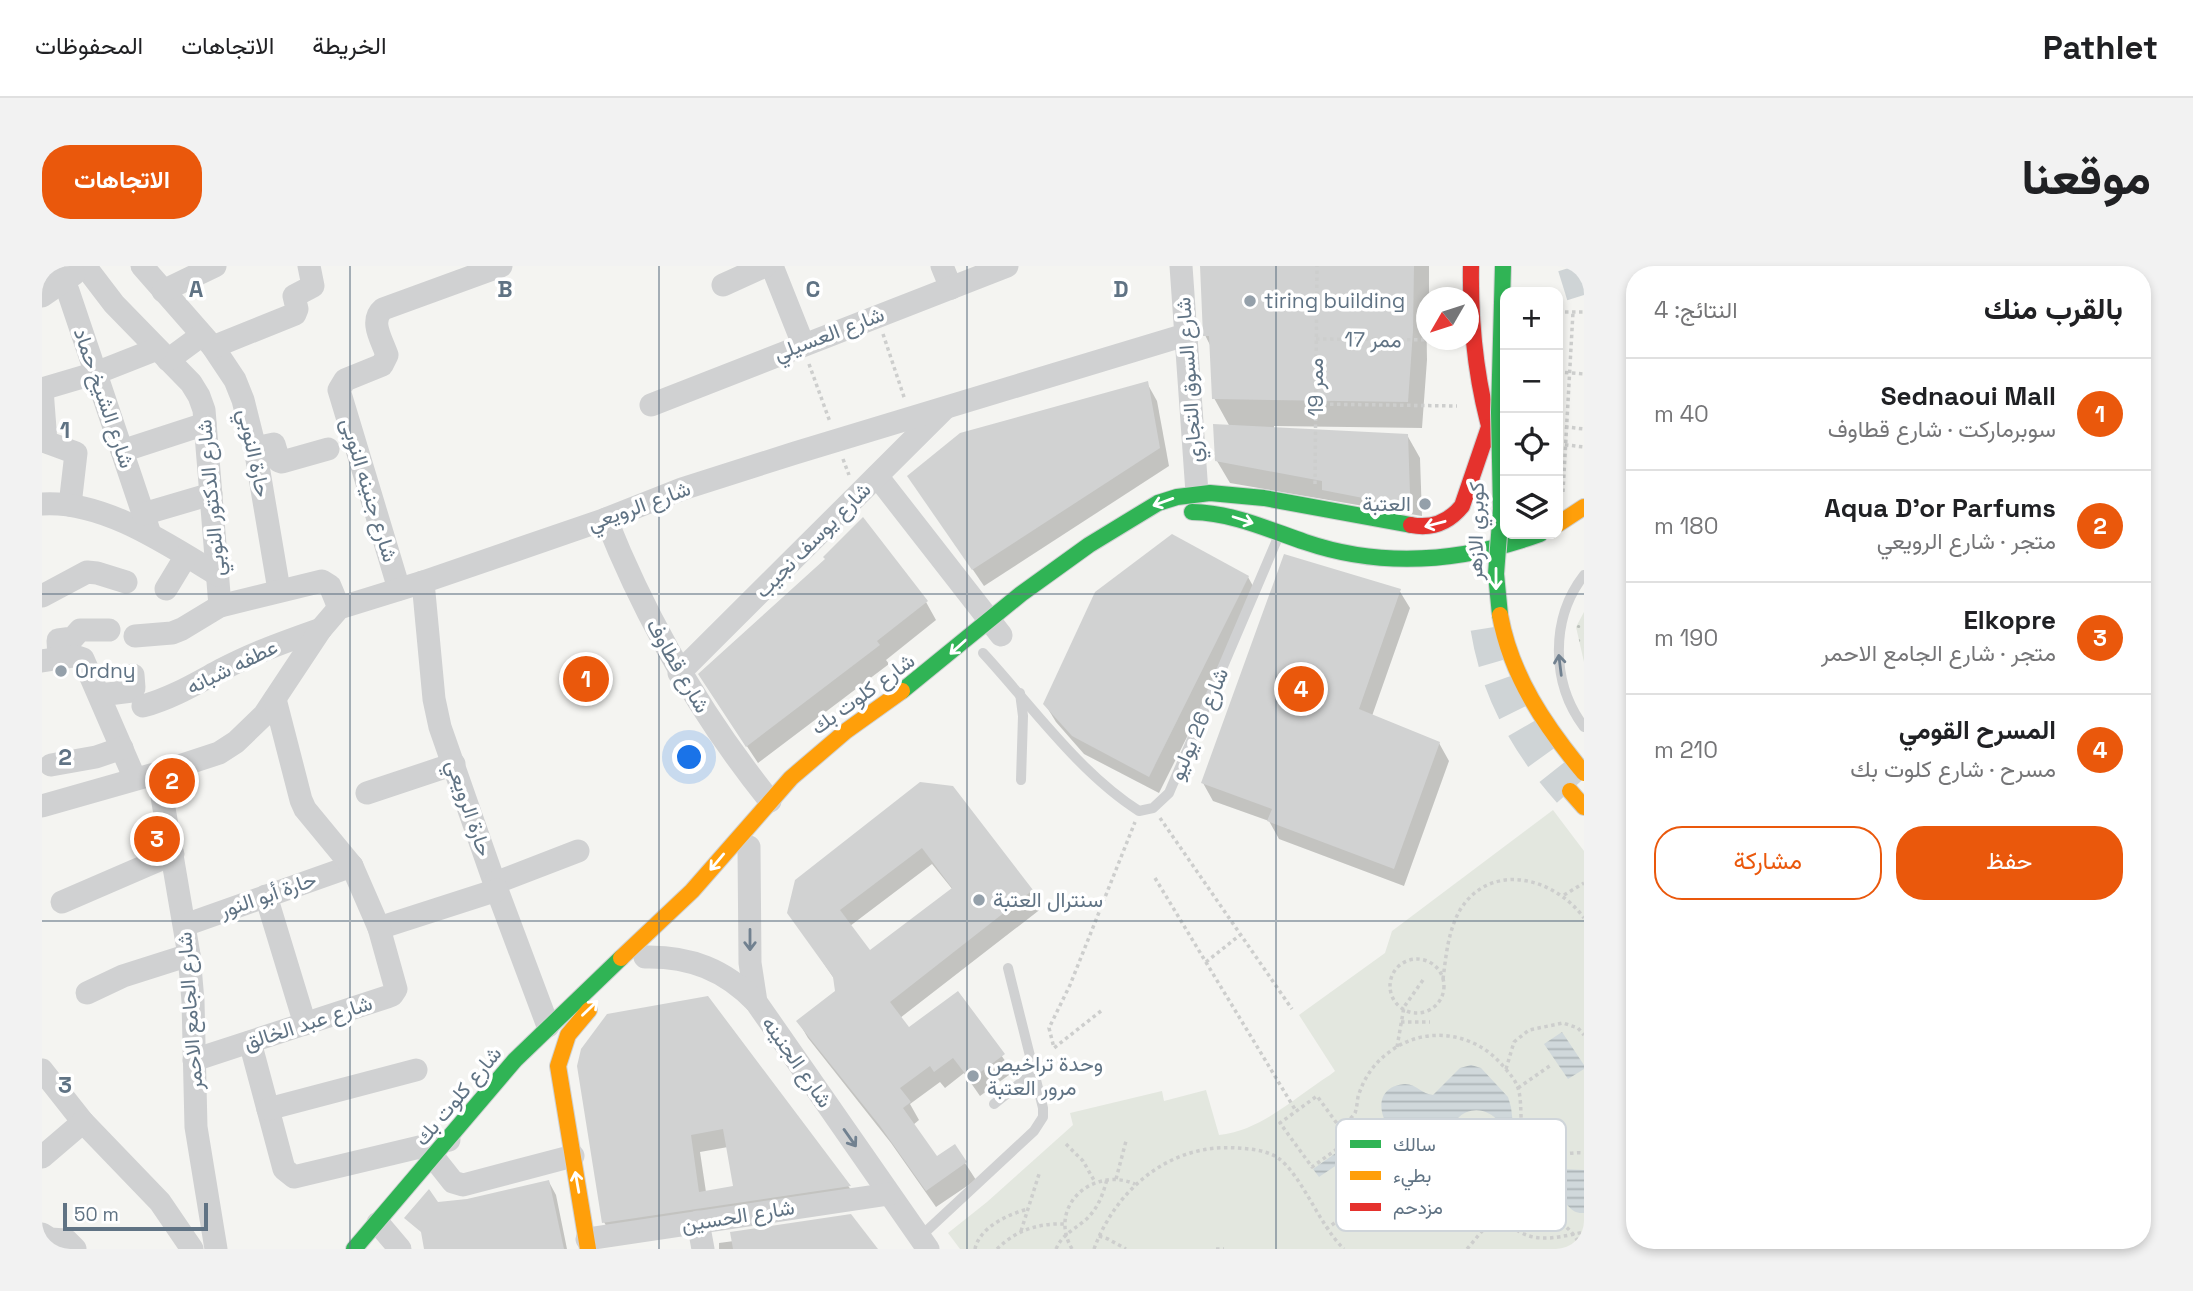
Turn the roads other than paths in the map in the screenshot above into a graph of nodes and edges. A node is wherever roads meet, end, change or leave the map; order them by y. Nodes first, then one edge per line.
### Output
1 (85, 266) edge
2 (142, 266) edge
3 (215, 266) edge
4 (309, 266) edge
5 (501, 266) edge
6 (765, 266) edge
7 (772, 266) edge
8 (942, 266) edge
9 (1007, 266) edge
10 (1181, 266) edge
11 (1471, 266) edge
12 (1503, 266) edge
13 (57, 274) edge
14 (723, 285) dead end
15 (951, 288) junction
16 (163, 291) junction
17 (42, 296) edge
18 (1185, 335) junction
19 (208, 341) junction
20 (803, 344) junction
21 (163, 355) junction
22 (96, 373) junction
23 (42, 389) edge
24 (651, 405) dead end
25 (947, 407) junction
26 (205, 424) junction
27 (1489, 427) junction
28 (256, 448) junction
29 (328, 449) dead end
30 (122, 451) junction
31 (1500, 454) edge
32 (877, 476) junction
33 (211, 494) junction
34 (1197, 494) junction
35 (1563, 496) road end
36 (1584, 496) edge
37 (42, 504) edge
38 (70, 505) junction
39 (1584, 508) edge
40 (606, 519) junction
41 (1563, 521) edge
42 (147, 524) junction
43 (1280, 532) junction
44 (1526, 539) edge
45 (186, 556) junction
46 (218, 575) junction
47 (1584, 575) edge
48 (126, 582) dead end
49 (423, 582) junction
50 (166, 589) dead end
51 (400, 589) junction
52 (279, 590) junction
53 (42, 596) edge
54 (220, 606) junction
55 (1030, 607) dead end
56 (339, 608) junction
57 (1002, 625) junction
58 (321, 629) junction
59 (109, 630) dead end
60 (135, 636) dead end
61 (978, 657) joint
62 (51, 660) edge
63 (679, 673) junction
64 (133, 675) dead end
65 (1020, 693) junction
66 (100, 695) junction
67 (275, 699) junction
68 (143, 706) dead end
69 (1584, 727) edge
70 (122, 748) junction
71 (454, 764) junction
72 (51, 765) dead end
73 (158, 773) junction
74 (1584, 773) edge
75 (135, 779) junction
76 (1021, 779) dead end
77 (1570, 792) tunnel mouth
78 (367, 793) dead end
79 (797, 795) dead end
80 (770, 800) junction
81 (42, 806) edge
82 (1584, 807) edge
83 (743, 843) junction
84 (578, 851) dead end
85 (173, 854) junction
86 (352, 866) junction
87 (496, 887) junction
88 (266, 896) junction
89 (62, 902) dead end
90 (184, 925) junction
91 (379, 928) junction
92 (189, 954) junction
93 (645, 957) junction
94 (1008, 968) dead end
95 (87, 993) dead end
96 (755, 1002) junction
97 (305, 1024) junction
98 (548, 1026) junction
99 (250, 1042) junction
100 (194, 1060) junction
101 (544, 1067) junction
102 (42, 1070) edge
103 (416, 1070) dead end
104 (1034, 1072) junction
105 (493, 1087) junction
106 (994, 1104) dead end
107 (268, 1108) junction
108 (83, 1122) junction
109 (441, 1149) junction
110 (573, 1156) junction
111 (42, 1157) edge
112 (888, 1194) junction
113 (698, 1222) junction
114 (377, 1223) junction
115 (42, 1234) edge
116 (587, 1244) edge
117 (924, 1244) edge
118 (75, 1249) edge
119 (192, 1249) edge
120 (216, 1249) edge
121 (354, 1249) edge
122 (400, 1249) edge
123 (703, 1249) edge

1 - 13 street
1 - 21 street, شارع الدكتور النوبي
2 - 16 street, حارة النوبي
3 - 16 street
4 - 19 street
5 - 51 street, شارع جنينه النوبى
6 - 14 street
7 - 20 street
8 - 15 street
9 - 15 street, شارع العسيلي
10 - 18 street, شارع السوق التجاري
11 - 27 street
12 -> 74 street, كوبري الازهر, bridge
13 - 17 street
13 - 22 street, شارع الشيخ حماد
15 - 20 street, شارع العسيلي
16 - 19 street, حارة النوبي
18 - 25 street, شارع الرويعي
18 - 34 street, شارع السوق التجاري
19 - 21 street
19 - 28 street, حارة النوبي
20 - 24 street, شارع العسيلي
21 - 22 street
21 - 26 street, شارع الدكتور النوبي
22 - 23 street
22 - 30 street, شارع الشيخ حماد
23 - 38 street
25 - 32 street, شارع يوسف نجيب
25 - 40 street, شارع الرويعي
26 - 30 street
26 - 33 street, شارع الدكتور النوبي
27 - 31 street
27 -> 34 street, شارع كلوت بك
28 - 29 street
28 - 52 street, حارة النوبي
30 - 42 street, شارع الشيخ حماد
32 - 57 street
32 - 63 street, شارع يوسف نجيب
33 - 42 street
33 - 46 street, شارع الدكتور النوبي
34 -> 57 street, شارع كلوت بك
35 - 36 street
37 - 38 street
38 - 42 street
39 - 41 street
40 - 49 street, شارع الرويعي
40 - 63 street, شارع قطاوف
42 - 45 street
43 - 44 street
55 -> 43 street
43 - 65 lane, شارع 26 يوليو
45 - 46 street
45 - 50 street
46 - 54 street, شارع الدكتور النوبي
69 -> 47 lane
48 - 53 street
49 - 51 street, شارع الرويعي
49 - 71 street, حارة الرويعي
51 - 56 street, شارع الرويعي
52 - 54 street
52 - 56 street
54 - 60 street
56 - 58 street
57 - 61 street, شارع كلوت بك
57 -> 80 street, شارع كلوت بك
58 - 67 street
58 - 68 street, عطفه شبانه
59 - 62 street
61 - 65 lane
62 - 66 street
63 - 80 street, شارع قطاوف
64 - 66 street
65 - 76 lane
66 - 70 street
67 - 73 street
67 - 86 street, شارع عبد الخالق
70 - 72 street
70 - 75 street
71 - 78 street
71 - 87 street, حارة الرويعي
73 - 75 street
73 - 85 street, شارع الجامع الاحمر
75 - 81 street
77 - 82 street
79 - 83 street, شارع كلوت بك
80 - 83 street, شارع كلوت بك
83 - 93 street, شارع كلوت بك
83 -> 96 street, شارع الجنينه
83 -> 98 street, شارع كلوت بك
84 - 87 street
85 - 89 street
85 - 90 street, شارع الجامع الاحمر
86 - 88 street, حارة أبو النور
86 - 91 street, شارع عبد الخالق
87 - 91 street
87 - 98 street, حارة الرويعي
88 - 90 street, حارة أبو النور
88 - 97 street
90 - 92 street, شارع الجامع الاحمر
91 - 97 street, شارع عبد الخالق
92 - 95 street
92 - 100 street, شارع الجامع الاحمر
93 - 96 street
101 -> 93 street, شارع كلوت بك
94 - 104 lane
96 -> 112 street, شارع الجنينه
97 - 99 street, شارع عبد الخالق
98 - 105 street, شارع كلوت بك
99 - 100 street, شارع عبد الخالق
99 - 107 street
100 - 120 street, شارع الجامع الاحمر
101 - 105 street
101 - 110 street
102 - 108 street
103 - 107 street
104 - 106 lane
104 - 117 lane
105 - 109 street, شارع كلوت بك
107 - 109 street
108 - 111 street
108 - 119 street
109 - 110 street
109 - 114 street, شارع كلوت بك
116 -> 110 street
112 - 113 street, شارع الحسين
112 - 117 street, شارع الجنينه
113 - 116 street, شارع الحسين
113 - 123 street
114 - 121 street, شارع كلوت بك
114 - 122 street
115 - 118 street

